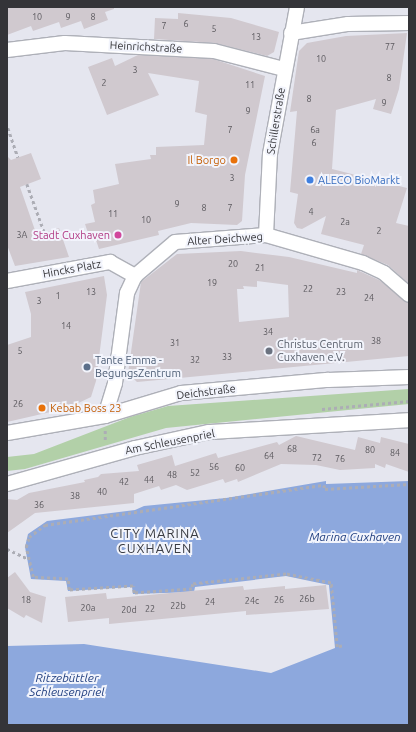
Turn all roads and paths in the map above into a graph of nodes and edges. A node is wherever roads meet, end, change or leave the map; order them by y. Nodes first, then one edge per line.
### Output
1 (297, 7) edge
2 (409, 23) edge
3 (291, 34) junction
4 (7, 50) edge
5 (284, 69) junction
6 (8, 128) dead end
7 (18, 157) dead end
8 (27, 184) dead end
9 (45, 234) dead end
10 (266, 235) junction
11 (135, 276) junction
12 (7, 281) edge
13 (409, 295) edge
14 (409, 377) edge
15 (106, 416) junction
16 (409, 420) edge
17 (7, 433) edge
18 (7, 484) edge
19 (409, 484) edge
20 (7, 550) edge
21 (28, 559) junction
22 (342, 646) dead end

1 - 3 street, Schillerstraße
2 - 3 street
3 - 5 street, Schillerstraße
4 - 5 street, Heinrichstraße
5 - 10 street, Schillerstraße
6 - 7 path
8 - 9 path
10 - 11 street, Alter Deichweg
10 - 13 street, Alter Deichweg
11 - 12 street, Hincks Platz
11 - 15 street, Alter Deichweg
14 - 15 street, Deichstraße
15 - 17 street, Deichstraße
16 - 18 street, Am Schleusenpriel
19 - 21 path
20 - 21 path
21 - 22 path

